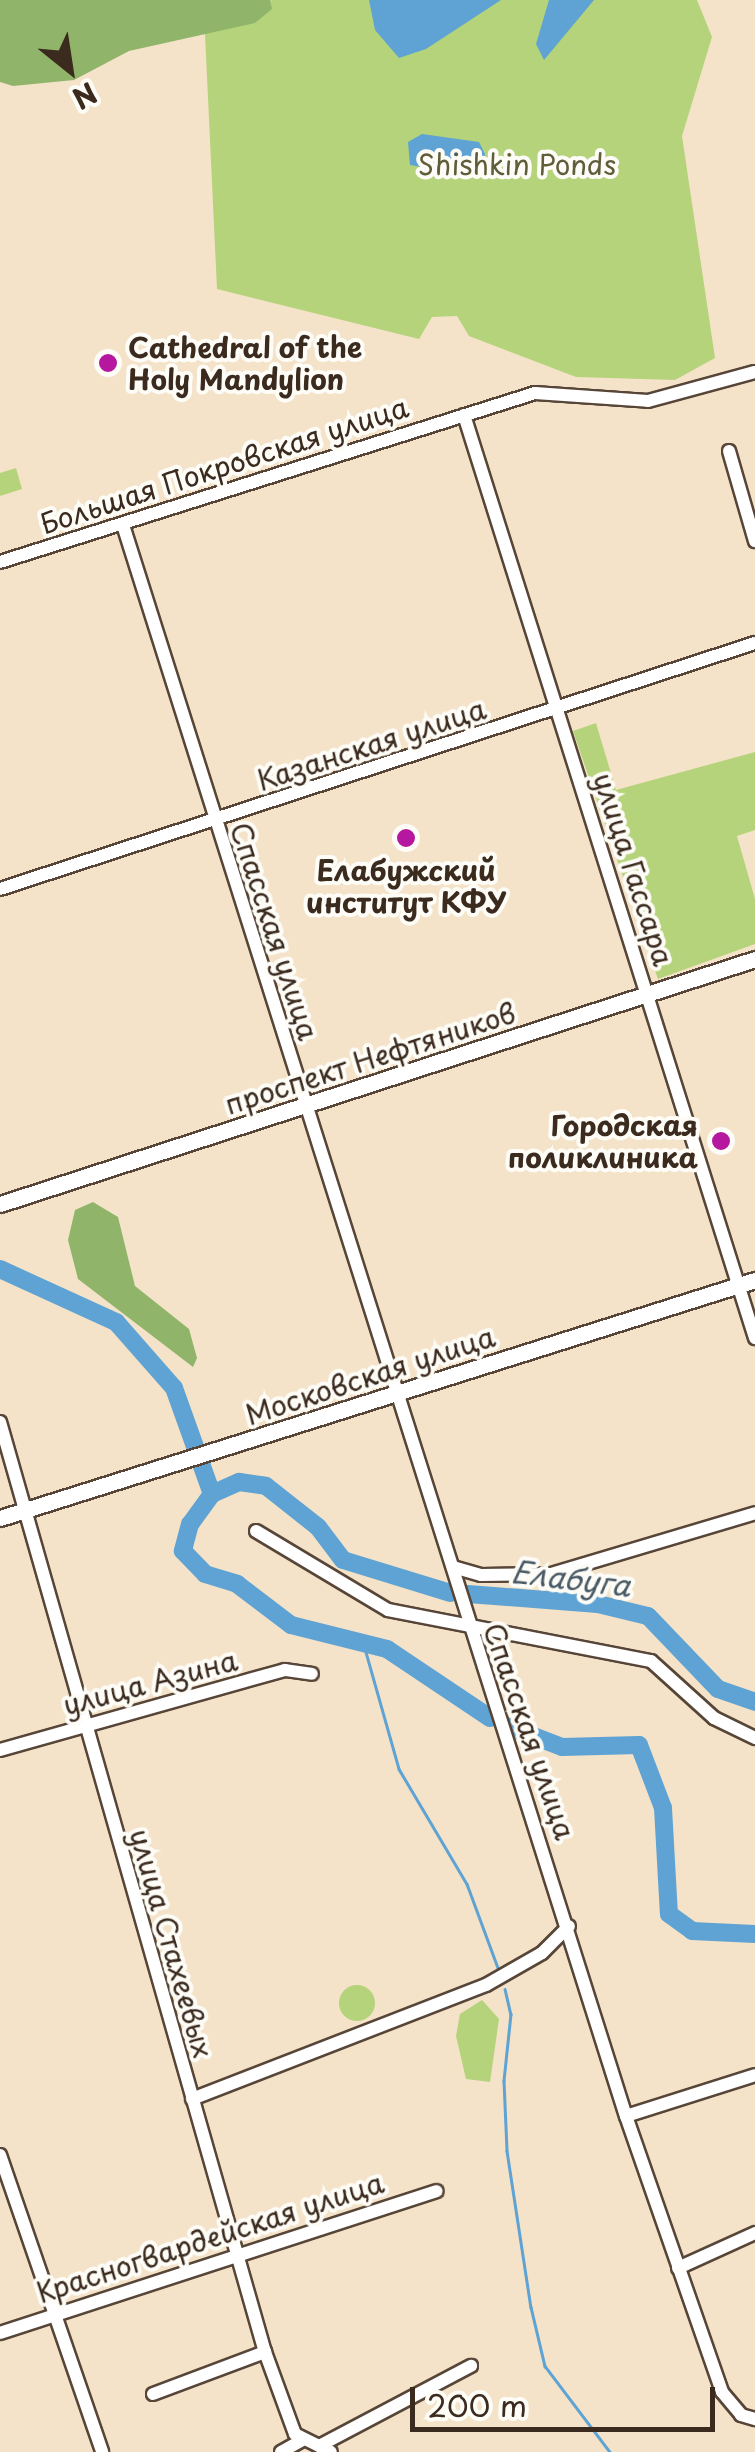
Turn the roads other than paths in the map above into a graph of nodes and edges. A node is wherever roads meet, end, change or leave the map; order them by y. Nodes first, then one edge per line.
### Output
1 (755, 372) edge
2 (464, 415) junction
3 (729, 452) dead end
4 (123, 526) junction
5 (755, 542) edge
6 (0, 562) edge
7 (755, 643) edge
8 (558, 712) junction
9 (213, 820) junction
10 (0, 890) edge
11 (755, 959) edge
12 (648, 993) junction
13 (304, 1106) junction
14 (0, 1204) edge
15 (747, 1282) edge
16 (755, 1338) edge
17 (394, 1392) junction
18 (0, 1422) edge
19 (24, 1510) junction
20 (755, 1514) edge
21 (0, 1518) edge
22 (256, 1531) dead end
23 (453, 1567) junction
24 (468, 1629) junction
25 (312, 1674) dead end
26 (83, 1725) junction
27 (755, 1738) edge
28 (0, 1750) edge
29 (569, 1926) junction
30 (755, 2075) edge
31 (192, 2099) junction
32 (626, 2116) junction
33 (0, 2155) edge
34 (436, 2191) dead end
35 (755, 2233) edge
36 (236, 2254) junction
37 (678, 2268) junction
38 (56, 2312) junction
39 (0, 2333) edge
40 (265, 2352) junction
41 (471, 2366) dead end
42 (153, 2394) dead end
43 (755, 2419) edge
44 (301, 2441) junction
45 (325, 2449) edge
46 (102, 2452) edge
47 (280, 2452) edge

1 - 2 street, Большая Покровская улица
2 - 4 street, Большая Покровская улица
2 - 8 street, улица Гассара
3 - 5 street
4 - 6 street, Большая Покровская улица
4 - 9 street, Спасская улица
7 - 8 street, Казанская улица
8 - 9 street, Казанская улица
8 - 12 street, улица Гассара
9 - 10 street, Казанская улица
9 - 13 street, Спасская улица
11 - 12 main road, проспект Нефтяников
12 - 13 main road, проспект Нефтяников
12 - 15 street, улица Гассара
13 - 14 main road, проспект Нефтяников
13 - 17 street, Спасская улица
15 - 16 street, улица Гассара
15 - 17 main road, Московская улица
17 - 19 main road, Московская улица
17 - 23 street, Спасская улица
18 - 19 street, улица Стахеевых
19 - 21 main road, Московская улица
19 - 26 street, улица Стахеевых
20 - 23 street
22 - 24 street
23 - 24 street, Спасская улица
24 - 27 street
24 - 29 street, Спасская улица
25 - 26 street, улица Азина
26 - 28 street, улица Азина
26 - 31 street, улица Стахеевых
29 - 31 street
29 - 32 street, Спасская улица
30 - 32 street
31 - 36 street, улица Стахеевых
32 - 37 street, Спасская улица
33 - 38 street
34 - 36 street, Красногвардейская улица
35 - 37 street
36 - 38 street, Красногвардейская улица
36 - 40 street, улица Стахеевых
37 - 43 street, Спасская улица
38 - 39 street, Красногвардейская улица
38 - 46 street
40 - 42 street
40 - 44 street, улица Стахеевых
41 - 45 street
44 - 45 street
44 - 47 street

